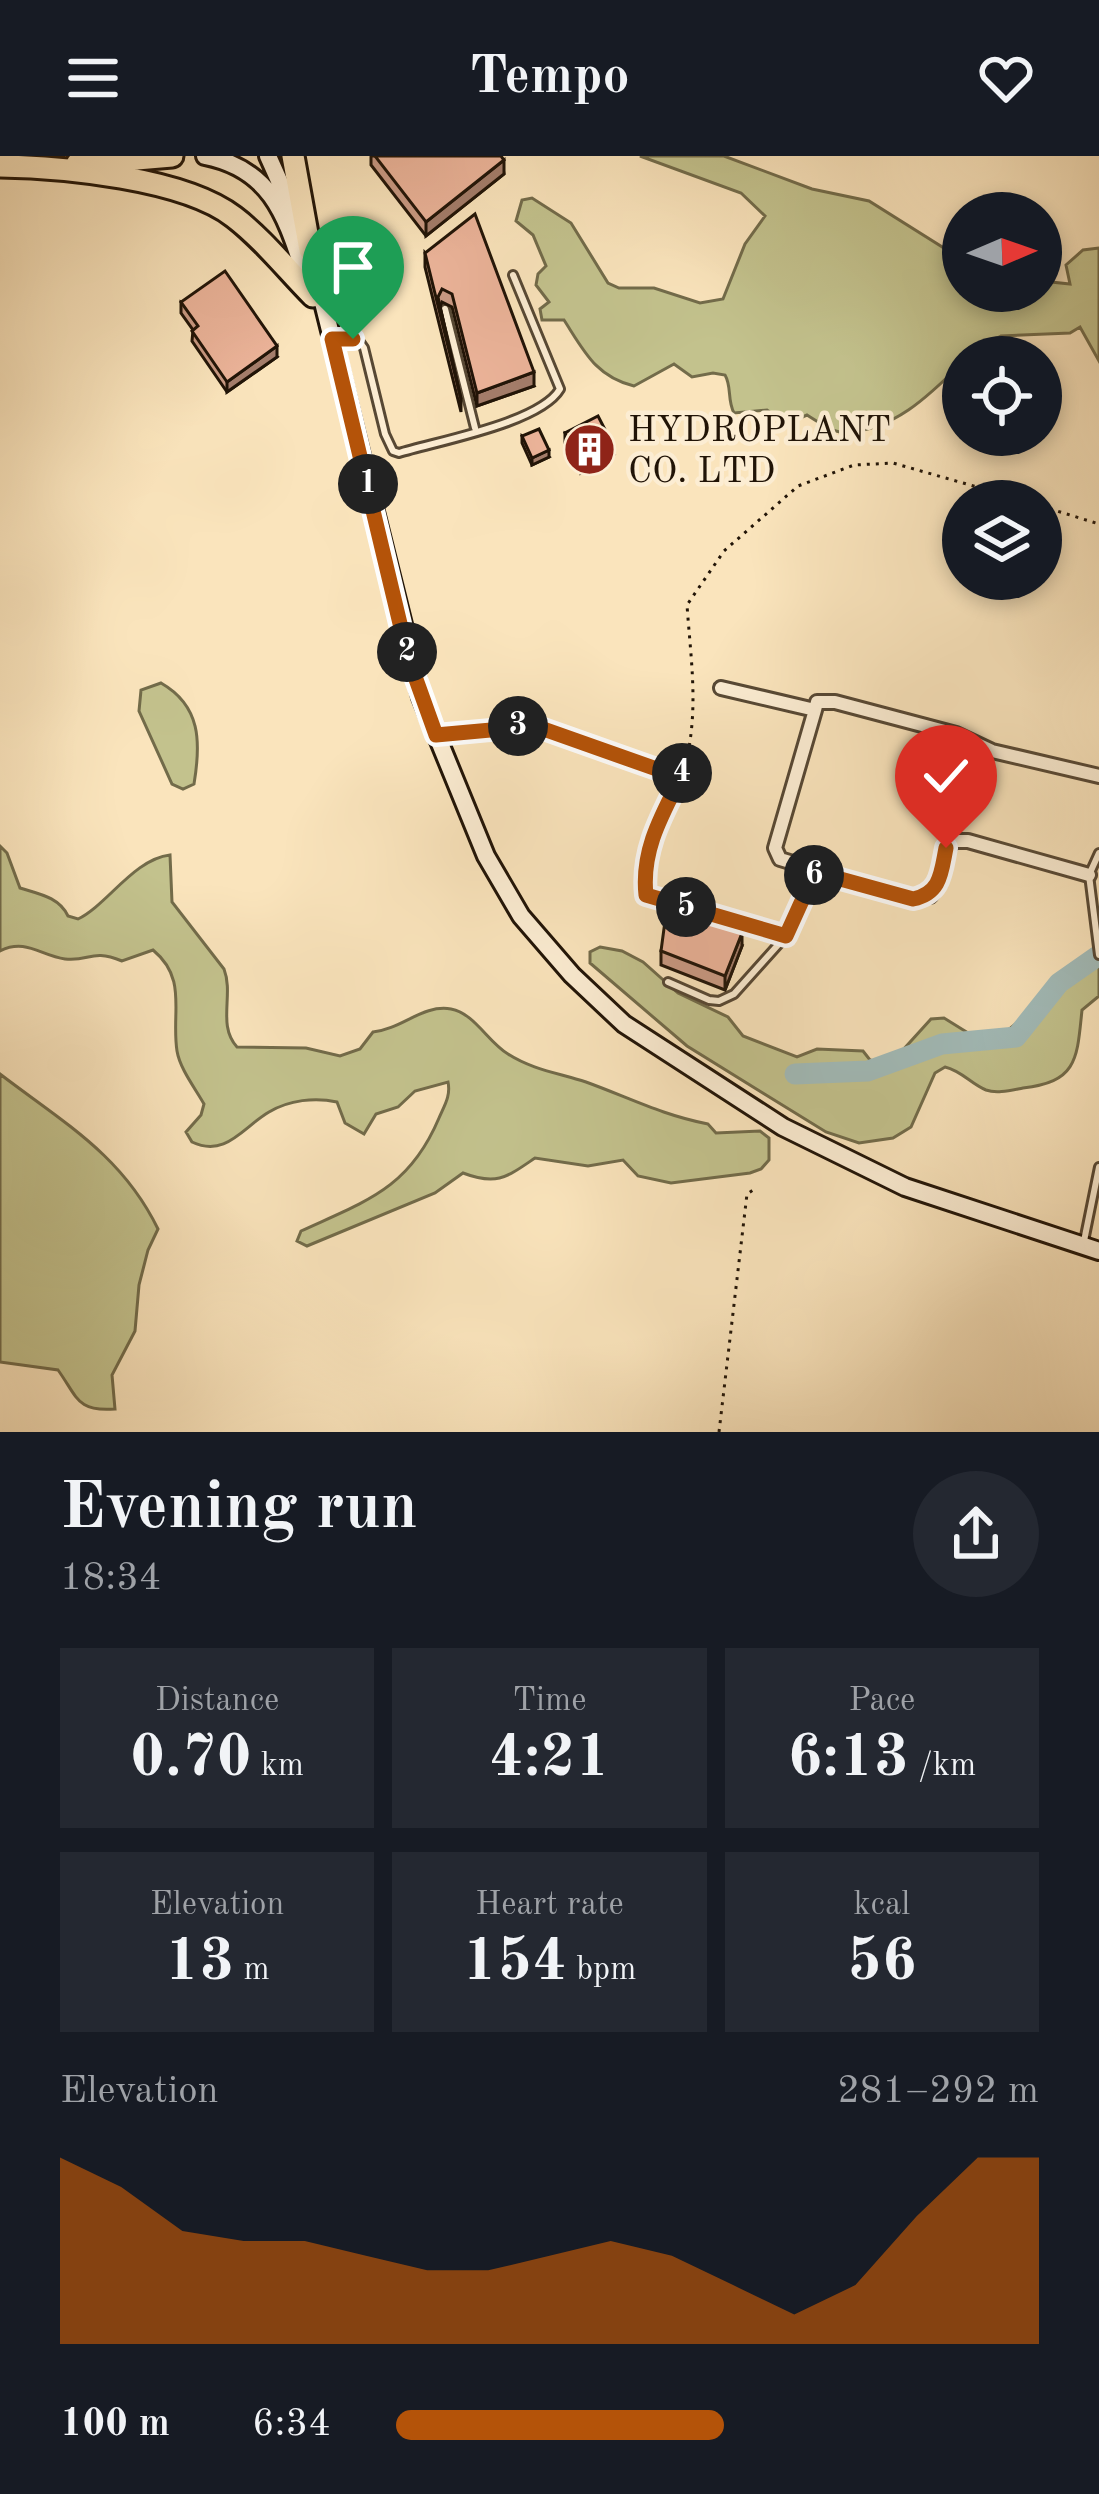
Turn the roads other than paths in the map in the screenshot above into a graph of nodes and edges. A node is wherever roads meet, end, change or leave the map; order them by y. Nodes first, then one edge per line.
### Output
1 (172, 156) edge
2 (206, 156) edge
3 (268, 156) edge
4 (293, 156) edge
5 (0, 166) edge
6 (45, 167) junction
7 (310, 250) junction
8 (513, 275) dead end
9 (313, 296) junction
10 (446, 309) edge
11 (332, 339) junction
12 (476, 430) junction
13 (722, 688) dead end
14 (814, 710) junction
15 (1099, 776) edge
16 (1099, 853) edge
17 (815, 872) junction
18 (1089, 875) junction
19 (1099, 955) edge
20 (668, 982) dead end
21 (1099, 1167) edge
22 (1091, 1248) edge

1 - 6 highway
2 - 9 main road
3 - 7 main road
4 - 7 highway
5 - 6 highway
6 - 9 highway
7 - 11 main road
8 - 12 lane
9 - 11 main road
10 - 12 lane
11 - 12 lane
11 - 22 main road
13 - 14 street
14 - 15 street
14 - 17 street
16 - 18 lane
17 - 18 street
17 - 20 lane
18 - 19 lane
21 - 22 lane

